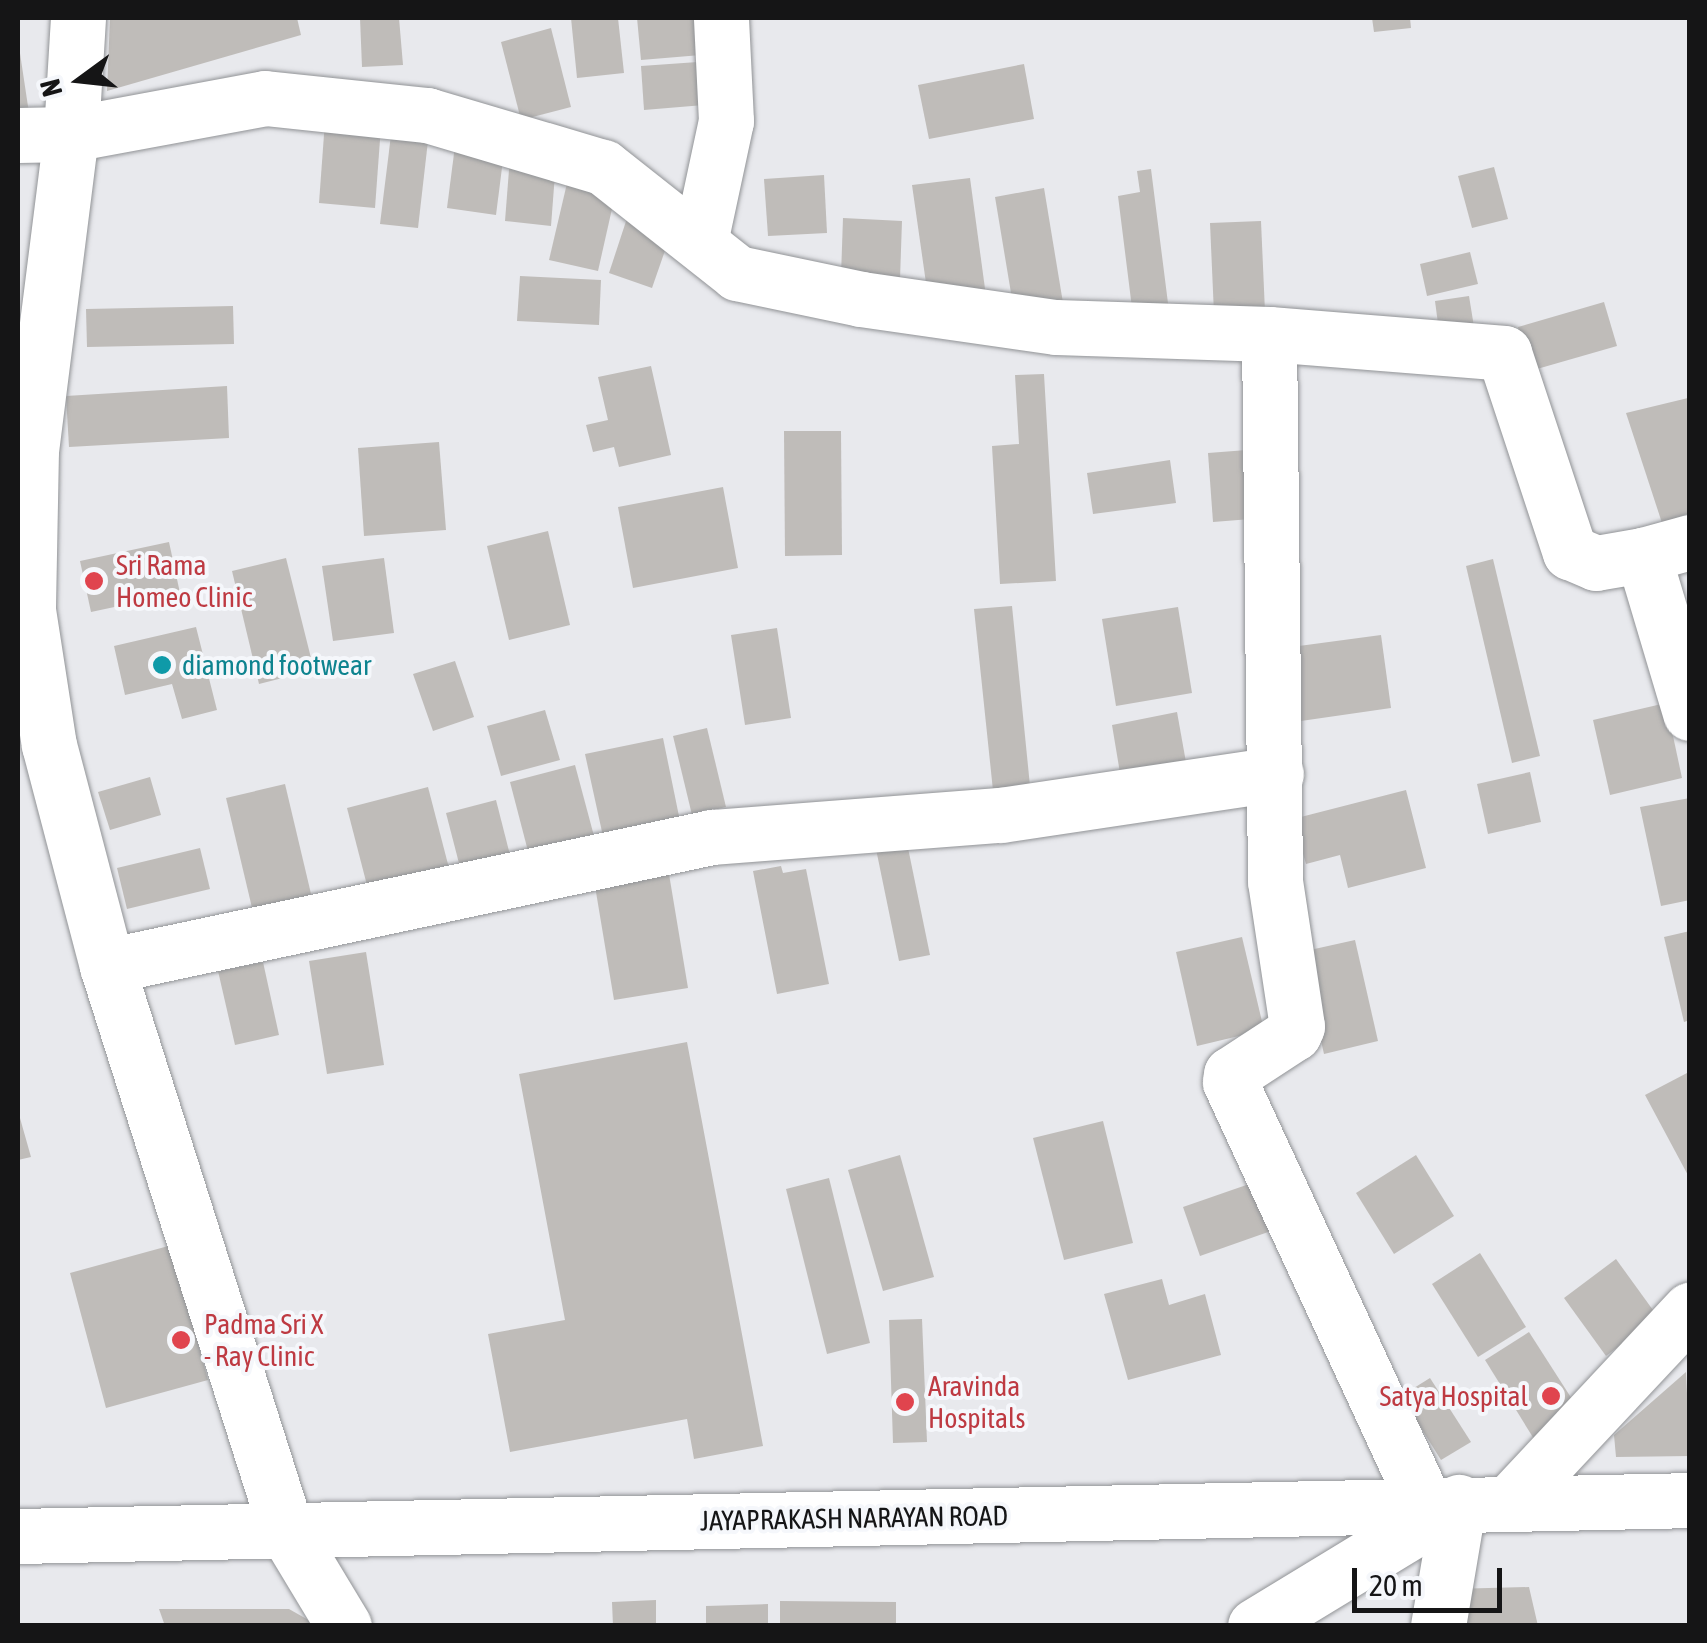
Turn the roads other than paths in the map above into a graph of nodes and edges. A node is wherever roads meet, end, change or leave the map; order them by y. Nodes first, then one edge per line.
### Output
1 (78, 18) edge
2 (721, 18) edge
3 (71, 134) junction
4 (18, 136) edge
5 (700, 242) junction
6 (1270, 334) junction
7 (1666, 548) edge
8 (1690, 713) edge
9 (33, 749) edge
10 (1276, 774) junction
11 (107, 966) junction
12 (1690, 1310) edge
13 (1690, 1500) edge
14 (1465, 1503) junction
15 (286, 1530) junction
16 (18, 1536) edge
17 (344, 1626) edge
18 (1255, 1626) edge
19 (1438, 1626) edge

1 - 3 street
2 - 5 street
3 - 4 street
3 - 5 street
3 - 9 street
5 - 6 street
6 - 7 street
6 - 10 street
7 - 8 street
9 - 11 street
10 - 11 street
10 - 14 street
11 - 15 street
12 - 14 street
13 - 14 street, JAYAPRAKASH NARAYAN ROAD
14 - 15 street, JAYAPRAKASH NARAYAN ROAD
14 - 18 street
14 - 19 street
15 - 16 street, JAYAPRAKASH NARAYAN ROAD
15 - 17 street

